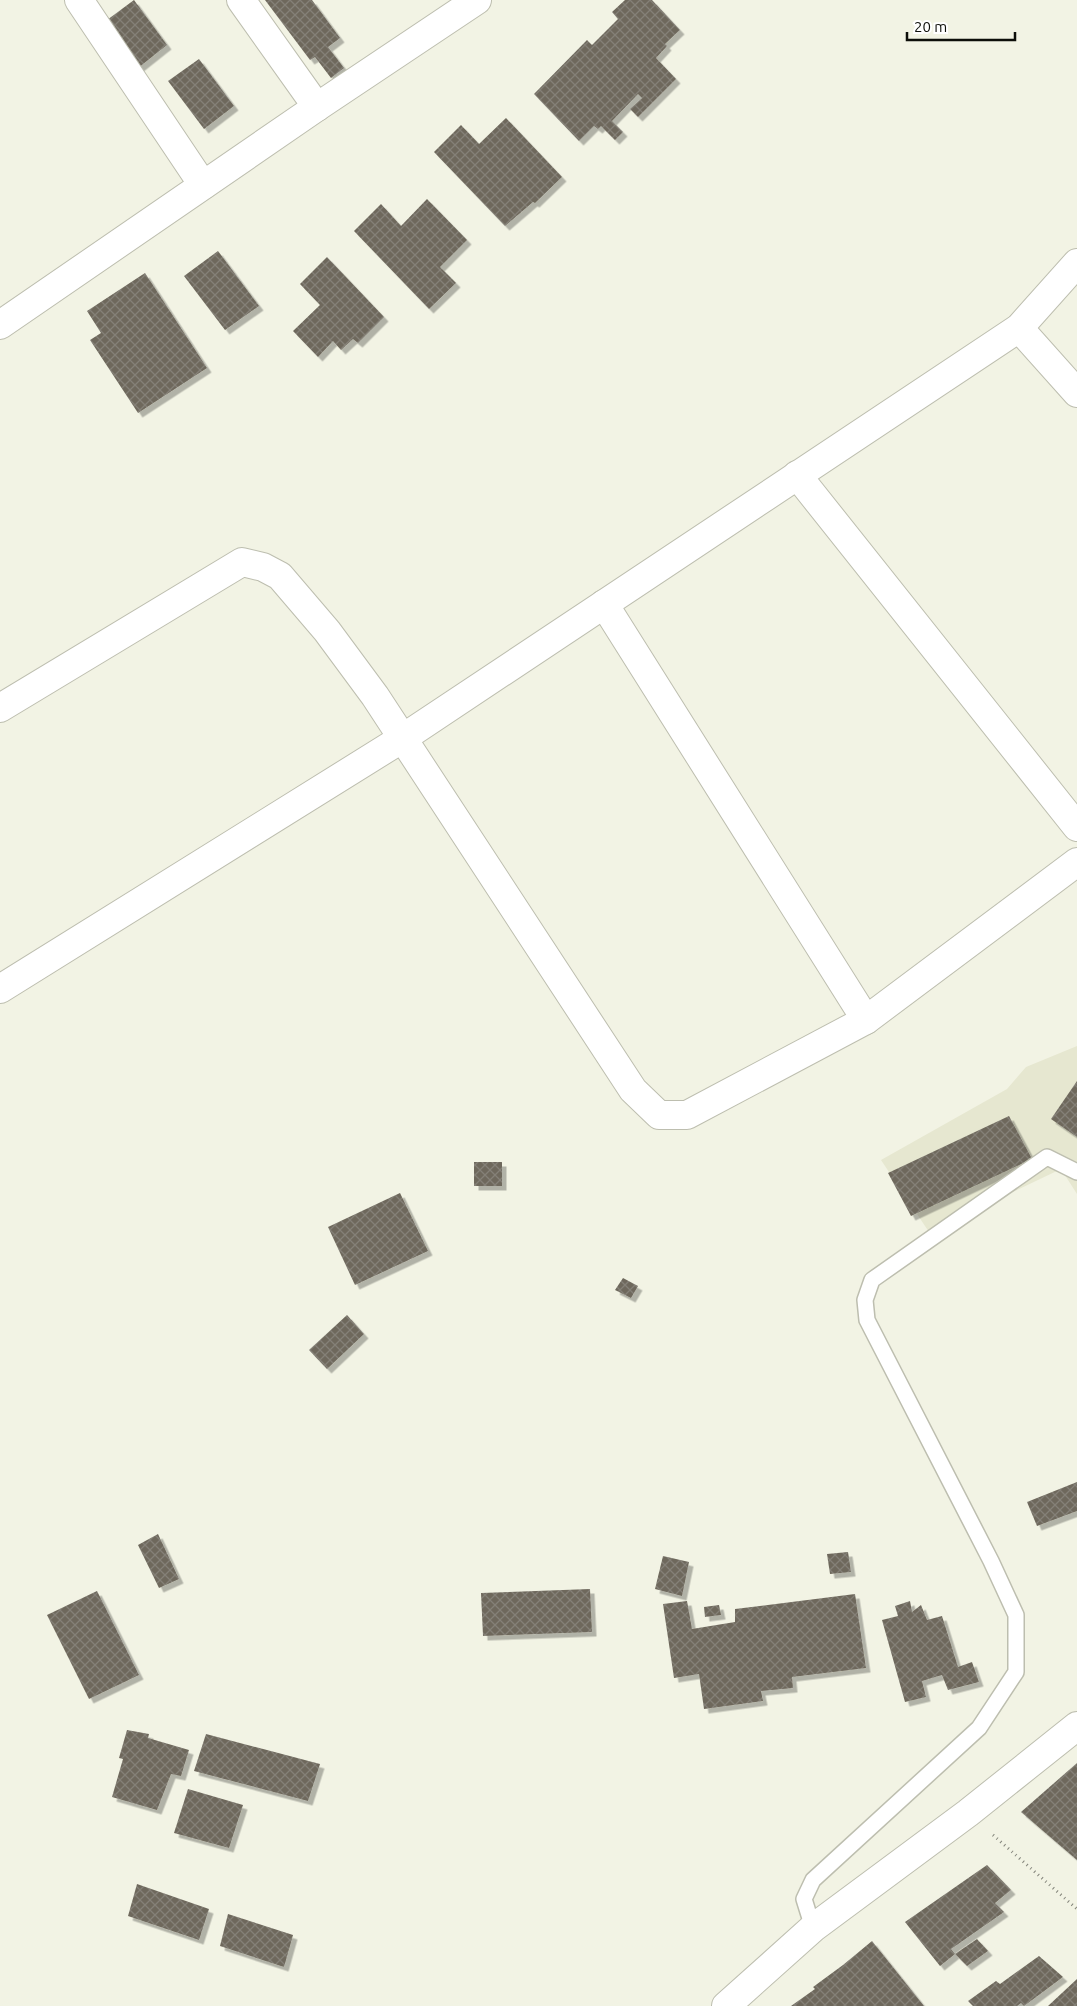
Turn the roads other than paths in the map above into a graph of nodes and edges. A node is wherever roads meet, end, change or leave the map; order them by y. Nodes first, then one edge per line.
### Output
1 (79, 0) edge
2 (242, 0) edge
3 (477, 0) edge
4 (317, 106) junction
5 (203, 185) junction
6 (1077, 263) edge
7 (0, 325) edge
8 (1019, 328) junction
9 (1077, 393) edge
10 (798, 475) junction
11 (604, 604) junction
12 (0, 708) edge
13 (403, 738) junction
14 (1077, 827) edge
15 (1077, 862) edge
16 (0, 989) edge
17 (866, 1020) junction
18 (1077, 1172) edge
19 (1077, 1726) edge
20 (813, 1928) junction
21 (726, 2006) edge

1 - 5 street
2 - 4 street
3 - 4 street
4 - 5 street
5 - 7 street
6 - 8 street
8 - 9 street
8 - 10 street
10 - 11 street
10 - 14 street
11 - 13 street
11 - 17 street
12 - 13 street
13 - 16 street
13 - 17 street
15 - 17 street
18 - 20 lane
19 - 20 street
20 - 21 street

